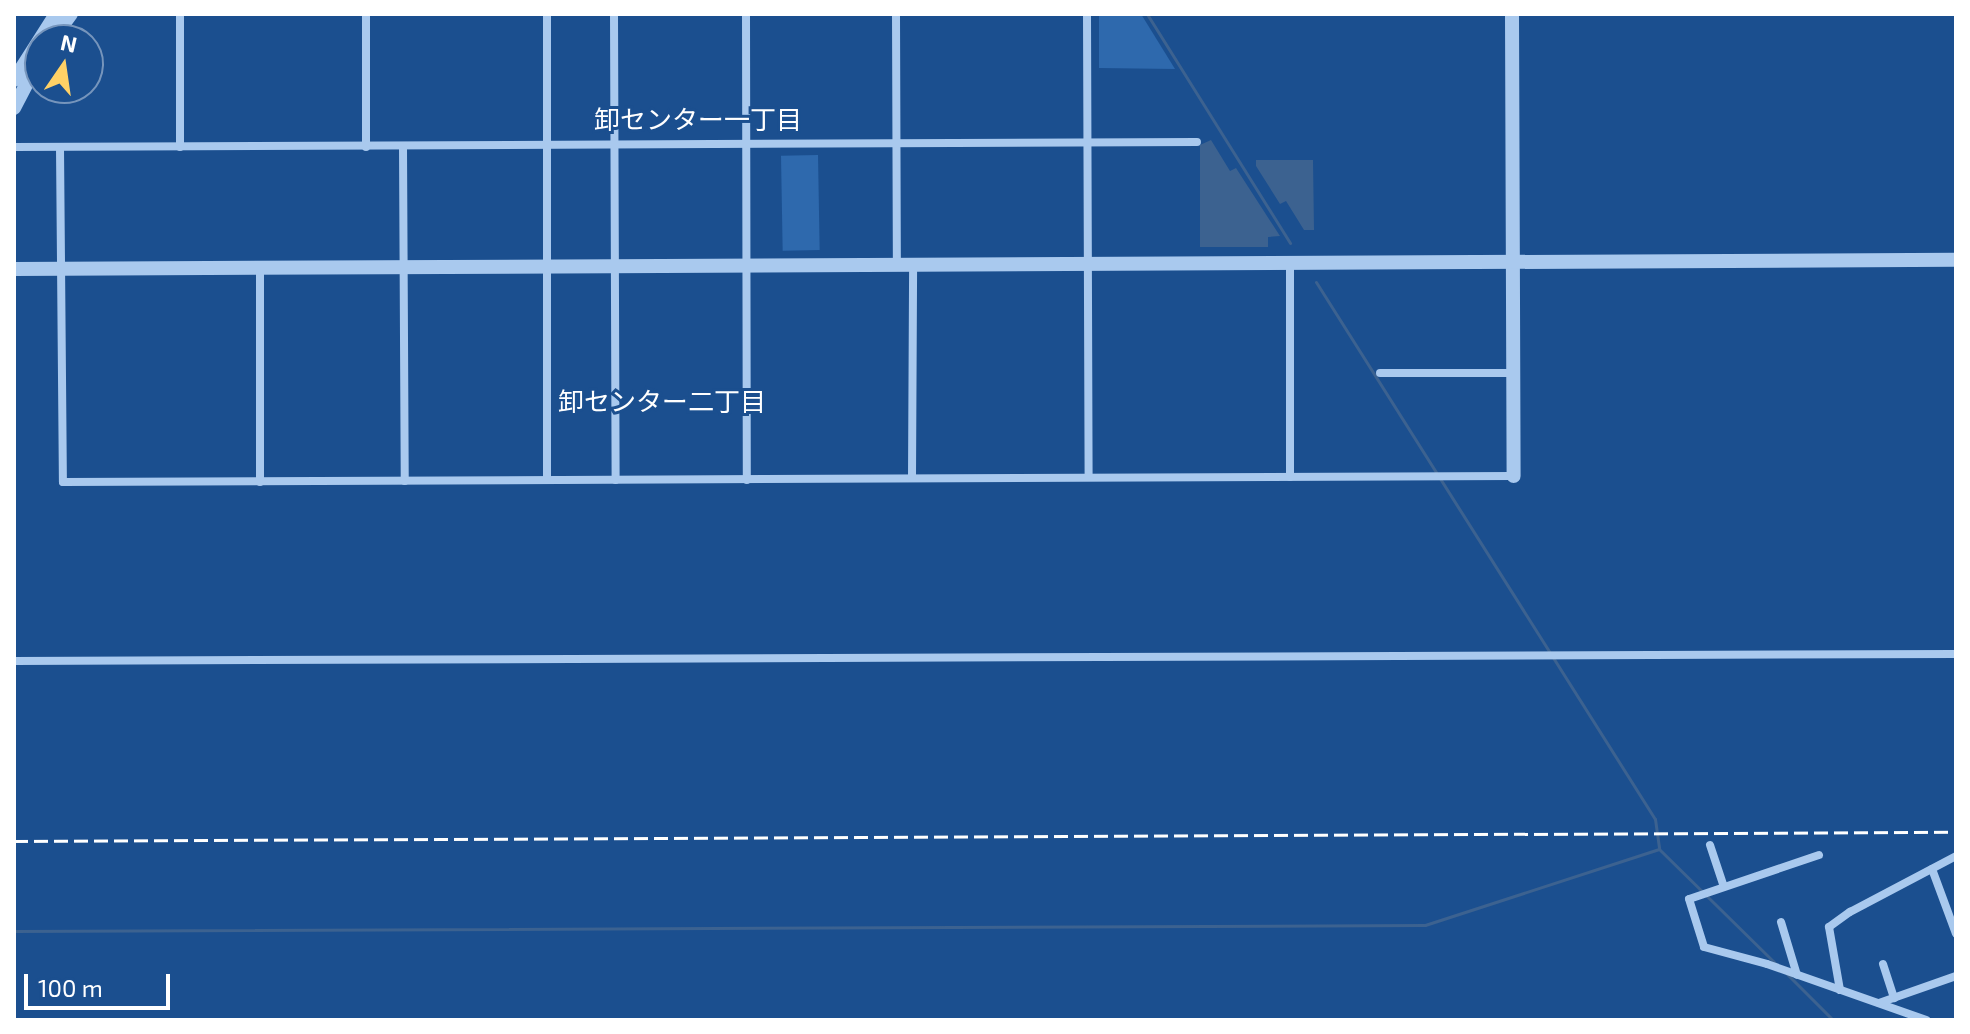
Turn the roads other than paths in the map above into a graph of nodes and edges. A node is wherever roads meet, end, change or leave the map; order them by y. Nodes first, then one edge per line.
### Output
1 (56, 14) edge
2 (180, 14) edge
3 (366, 14) edge
4 (547, 14) edge
5 (614, 14) edge
6 (746, 14) edge
7 (896, 14) edge
8 (1087, 14) edge
9 (1512, 14) edge
10 (14, 80) edge
11 (24, 89) edge
12 (14, 108) edge
13 (1088, 142) junction
14 (1197, 142) dead end
15 (747, 144) junction
16 (897, 144) junction
17 (546, 145) junction
18 (615, 145) junction
19 (14, 147) edge
20 (180, 147) junction
21 (366, 147) junction
22 (403, 147) junction
23 (60, 148) junction
24 (1956, 260) edge
25 (1513, 262) junction
26 (1089, 263) junction
27 (1290, 263) junction
28 (747, 265) junction
29 (897, 265) junction
30 (913, 265) junction
31 (405, 267) junction
32 (617, 267) junction
33 (61, 268) junction
34 (260, 268) junction
35 (547, 268) junction
36 (14, 269) edge
37 (1380, 373) dead end
38 (1513, 373) junction
39 (1514, 476) joint
40 (1089, 477) junction
41 (1290, 477) junction
42 (912, 478) junction
43 (547, 480) junction
44 (616, 480) junction
45 (747, 480) junction
46 (405, 481) junction
47 (260, 482) junction
48 (1956, 654) edge
49 (14, 661) edge
50 (1710, 845) dead end
51 (1819, 855) dead end
52 (1956, 856) edge
53 (1932, 869) junction
54 (1724, 887) junction
55 (1781, 922) dead end
56 (1956, 934) edge
57 (1883, 964) dead end
58 (1797, 975) junction
59 (1956, 976) edge
60 (1840, 990) junction
61 (1894, 998) junction
62 (1878, 1003) junction
63 (1926, 1020) edge

1 - 10 street
2 - 20 street
3 - 21 street
4 - 17 street
5 - 18 street
6 - 15 street
7 - 16 street
8 - 13 street
9 - 25 street
11 - 12 street
13 - 14 street
13 - 16 street
13 - 26 street
15 - 16 street
15 - 18 street
15 - 28 street
16 - 29 street
17 - 18 street
17 - 22 street
17 - 35 street
18 - 32 street
19 - 23 street
20 - 21 street
20 - 23 street
21 - 22 street
22 - 31 street
23 - 33 street
24 - 25 street
25 - 27 street
25 - 38 street
26 - 27 street
26 - 30 street
26 - 40 street
27 - 41 street
28 - 29 street
28 - 32 street
28 - 45 street
29 - 30 street
30 - 42 street
31 - 34 street
31 - 35 street
31 - 46 street
32 - 35 street
32 - 44 street
33 - 34 street
33 - 36 street
33 - 47 street
34 - 47 street
35 - 43 street
37 - 38 street
38 - 39 street
39 - 41 street
40 - 41 street
40 - 42 street
42 - 45 street
43 - 44 street
43 - 46 street
44 - 45 street
46 - 47 street
48 - 49 street
50 - 54 street
51 - 54 street
52 - 53 street
53 - 56 street
53 - 60 street
54 - 58 street
55 - 58 street
57 - 61 street
58 - 60 street
59 - 61 street
60 - 62 street
61 - 62 street
62 - 63 street

